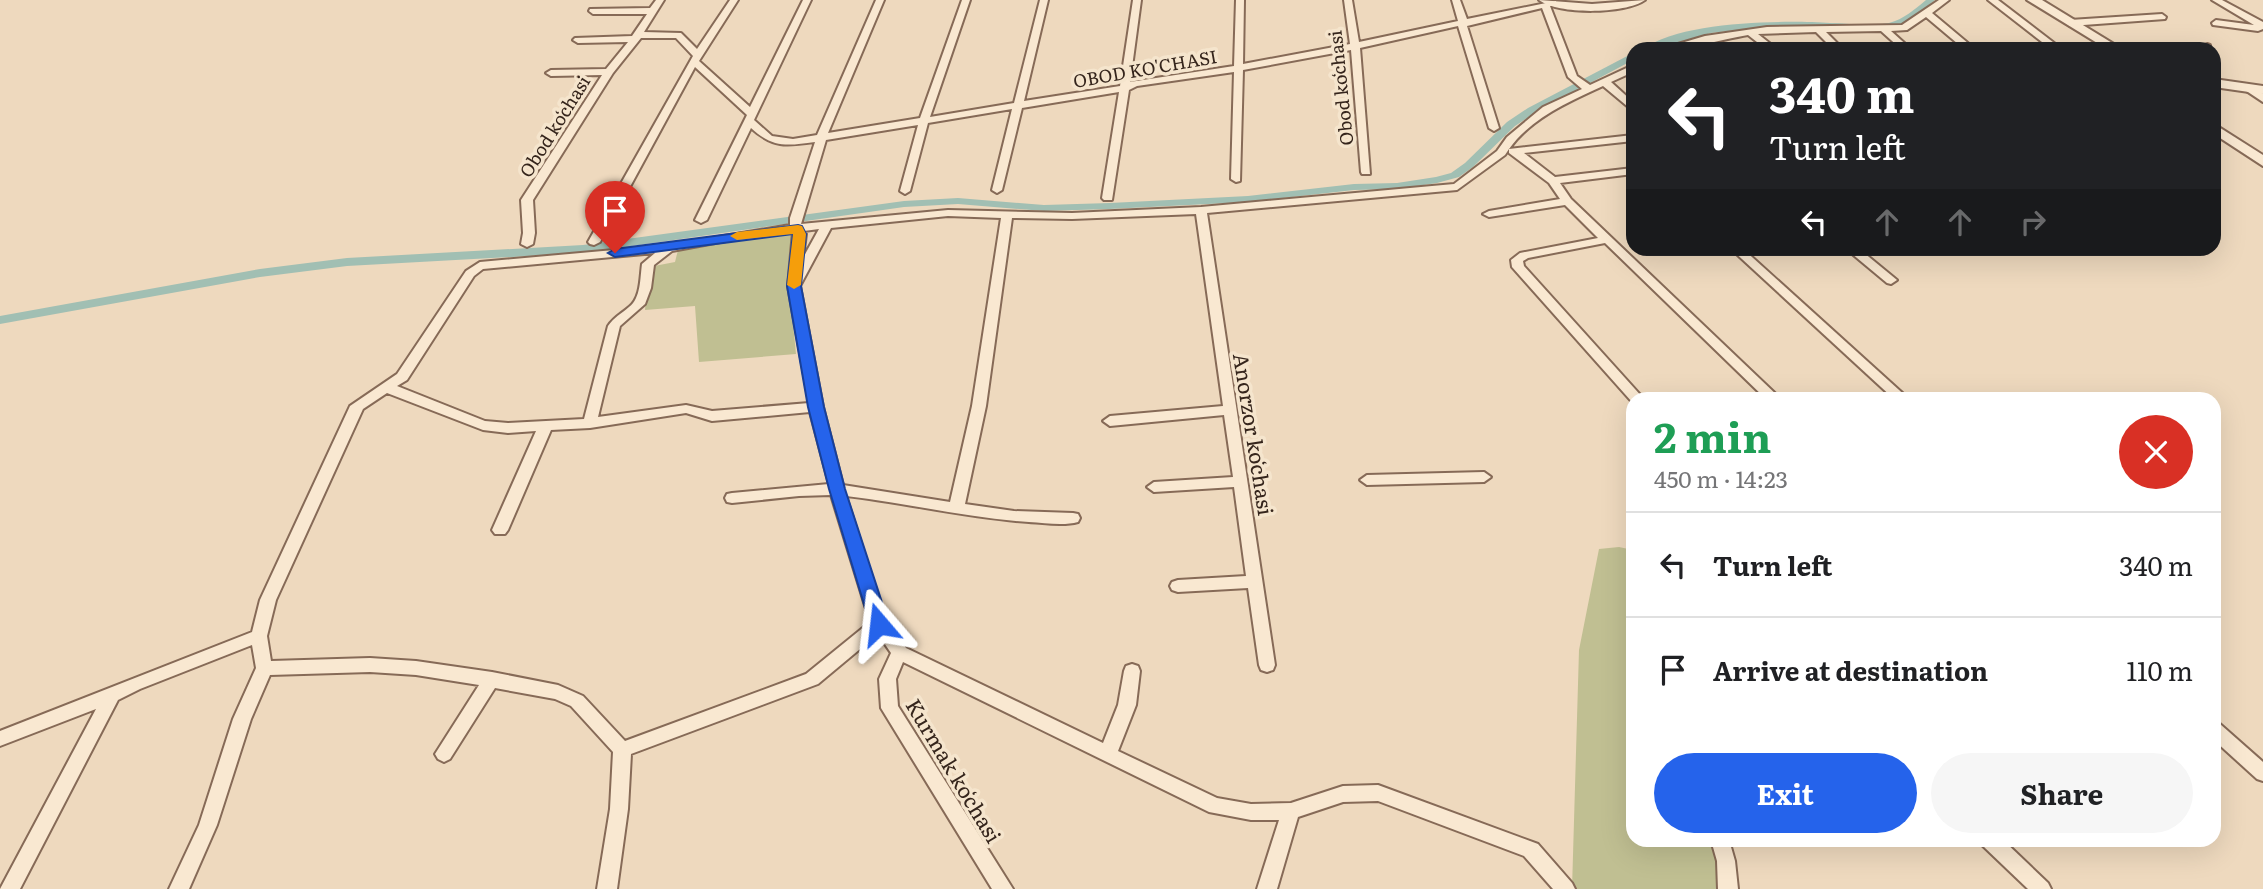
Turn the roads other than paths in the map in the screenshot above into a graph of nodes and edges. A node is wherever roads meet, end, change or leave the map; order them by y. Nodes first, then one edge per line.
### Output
1 (734, 0) edge
2 (807, 0) edge
3 (880, 0) edge
4 (966, 0) edge
5 (1044, 0) edge
6 (1138, 0) edge
7 (1240, 0) edge
8 (1348, 0) edge
9 (1455, 0) edge
10 (1639, 0) edge
11 (1945, 0) edge
12 (1992, 0) edge
13 (2033, 0) edge
14 (2216, 0) edge
15 (1548, 3) edge
16 (654, 5) edge
17 (593, 11) dead end
18 (1927, 14) junction
19 (2162, 17) dead end
20 (2070, 23) junction
21 (2216, 23) dead end
22 (1463, 24) junction
23 (1818, 29) junction
24 (1885, 30) junction
25 (1749, 32) junction
26 (636, 37) junction
27 (578, 40) dead end
28 (1699, 41) joint
29 (1695, 42) edge
30 (1763, 42) edge
31 (1831, 42) edge
32 (1898, 42) edge
33 (1961, 42) edge
34 (2048, 42) edge
35 (2104, 42) edge
36 (1355, 46) junction
37 (696, 58) junction
38 (1239, 68) junction
39 (609, 72) junction
40 (1626, 72) edge
41 (551, 73) dead end
42 (1606, 83) junction
43 (2221, 84) edge
44 (1125, 88) junction
45 (2248, 88) junction
46 (1590, 90) junction
47 (2263, 90) edge
48 (2263, 99) edge
49 (1626, 102) edge
50 (1018, 105) junction
51 (750, 116) junction
52 (924, 120) junction
53 (1494, 128) dead end
54 (2221, 133) edge
55 (822, 136) junction
56 (1626, 139) edge
57 (1620, 140) junction
58 (1626, 145) edge
59 (1515, 151) junction
60 (1502, 153) junction
61 (2263, 162) edge
62 (1366, 172) dead end
63 (1626, 172) edge
64 (1236, 178) dead end
65 (1553, 181) junction
66 (997, 190) dead end
67 (905, 191) dead end
68 (1108, 198) dead end
69 (1567, 201) junction
70 (1201, 210) junction
71 (1489, 214) dead end
72 (1007, 215) junction
73 (701, 220) dead end
74 (796, 224) junction
75 (826, 226) junction
76 (1609, 239) junction
77 (594, 242) dead end
78 (527, 244) dead end
79 (670, 248) junction
80 (1626, 256) edge
81 (1626, 256) edge
82 (1744, 256) edge
83 (1860, 256) edge
84 (1891, 280) dead end
85 (794, 286) junction
86 (388, 388) junction
87 (1631, 392) edge
88 (1766, 392) edge
89 (1894, 392) edge
90 (816, 407) junction
91 (1230, 410) junction
92 (1110, 421) dead end
93 (590, 423) junction
94 (545, 427) junction
95 (1484, 477) dead end
96 (1367, 480) dead end
97 (1241, 482) junction
98 (1154, 487) dead end
99 (837, 489) junction
100 (732, 498) dead end
101 (956, 509) junction
102 (1073, 518) dead end
103 (500, 530) dead end
104 (1255, 582) junction
105 (1178, 586) dead end
106 (879, 624) junction
107 (259, 636) junction
108 (900, 653) junction
109 (1267, 665) dead end
110 (264, 668) junction
111 (1132, 671) dead end
112 (492, 680) junction
113 (112, 695) junction
114 (2221, 735) edge
115 (0, 739) edge
116 (622, 750) junction
117 (444, 754) dead end
118 (1108, 754) junction
119 (2263, 773) edge
120 (1291, 811) junction
121 (1722, 847) edge
122 (1997, 847) edge
123 (10, 889) edge
124 (179, 889) edge
125 (607, 889) edge
126 (1003, 889) edge
127 (1267, 889) edge
128 (1565, 889) edge
129 (1728, 889) edge
130 (2041, 889) edge

1 - 37 street
2 - 51 street
3 - 55 street
4 - 52 street
5 - 50 street
6 - 44 street
7 - 38 street
8 - 36 street, Obod koʻchasi
9 - 22 street
10 - 15 street
11 - 18 street
12 - 34 street
13 - 20 street
14 - 21 street
15 - 22 street, OBOD KO'CHASI
15 - 46 street
16 - 17 street
16 - 26 street, Obod koʻchasi
18 - 24 street
18 - 33 street
19 - 20 street
20 - 35 street
22 - 36 street, OBOD KO'CHASI
22 - 53 street
23 - 24 street
23 - 25 street
23 - 31 street
24 - 32 street
25 - 28 street
25 - 30 street
26 - 27 street
26 - 37 street
26 - 39 street, Obod koʻchasi
28 - 29 street
36 - 38 street, OBOD KO'CHASI
36 - 62 street, Obod koʻchasi
37 - 51 street
37 - 77 street
38 - 44 street, OBOD KO'CHASI
38 - 64 street
39 - 41 street
39 - 78 street, Obod koʻchasi
40 - 42 street
42 - 46 street
42 - 49 street
43 - 45 street
44 - 50 street, OBOD KO'CHASI
44 - 68 street
45 - 47 street
45 - 48 street
46 - 60 street
50 - 52 street, OBOD KO'CHASI
50 - 66 street
51 - 55 street, OBOD KO'CHASI
51 - 73 street
52 - 55 street, OBOD KO'CHASI
52 - 67 street
54 - 61 street
55 - 74 street
56 - 57 street
57 - 58 street
57 - 59 street
59 - 60 street
59 - 65 street
60 - 70 street
63 - 65 street
65 - 69 street
69 - 71 street
69 - 76 street
70 - 72 street
70 - 91 street, Anorzor koʻchasi
72 - 75 street
72 - 101 street
74 - 75 street
74 - 79 street
74 - 85 street
75 - 85 street
76 - 80 street
76 - 87 street
79 - 86 street
79 - 93 street
81 - 88 street
82 - 89 street
83 - 84 street
85 - 90 street
86 - 94 street
86 - 107 street
90 - 93 street
90 - 99 street
91 - 92 street
91 - 97 street, Anorzor koʻchasi
93 - 94 street
94 - 103 street
95 - 96 street
97 - 98 street
97 - 104 street, Anorzor koʻchasi
99 - 100 street
99 - 101 street
99 - 106 street
101 - 102 street
104 - 105 street
104 - 109 street, Anorzor koʻchasi
106 - 108 street
106 - 116 street
107 - 110 street
107 - 113 street
108 - 118 street
108 - 126 street, Kurmak koʻchasi
110 - 112 street
110 - 124 street
111 - 118 street
112 - 116 street
112 - 117 street
113 - 115 street
113 - 123 street
114 - 119 street
116 - 125 street
118 - 120 street
120 - 127 street
120 - 128 street
121 - 129 street
122 - 130 street

